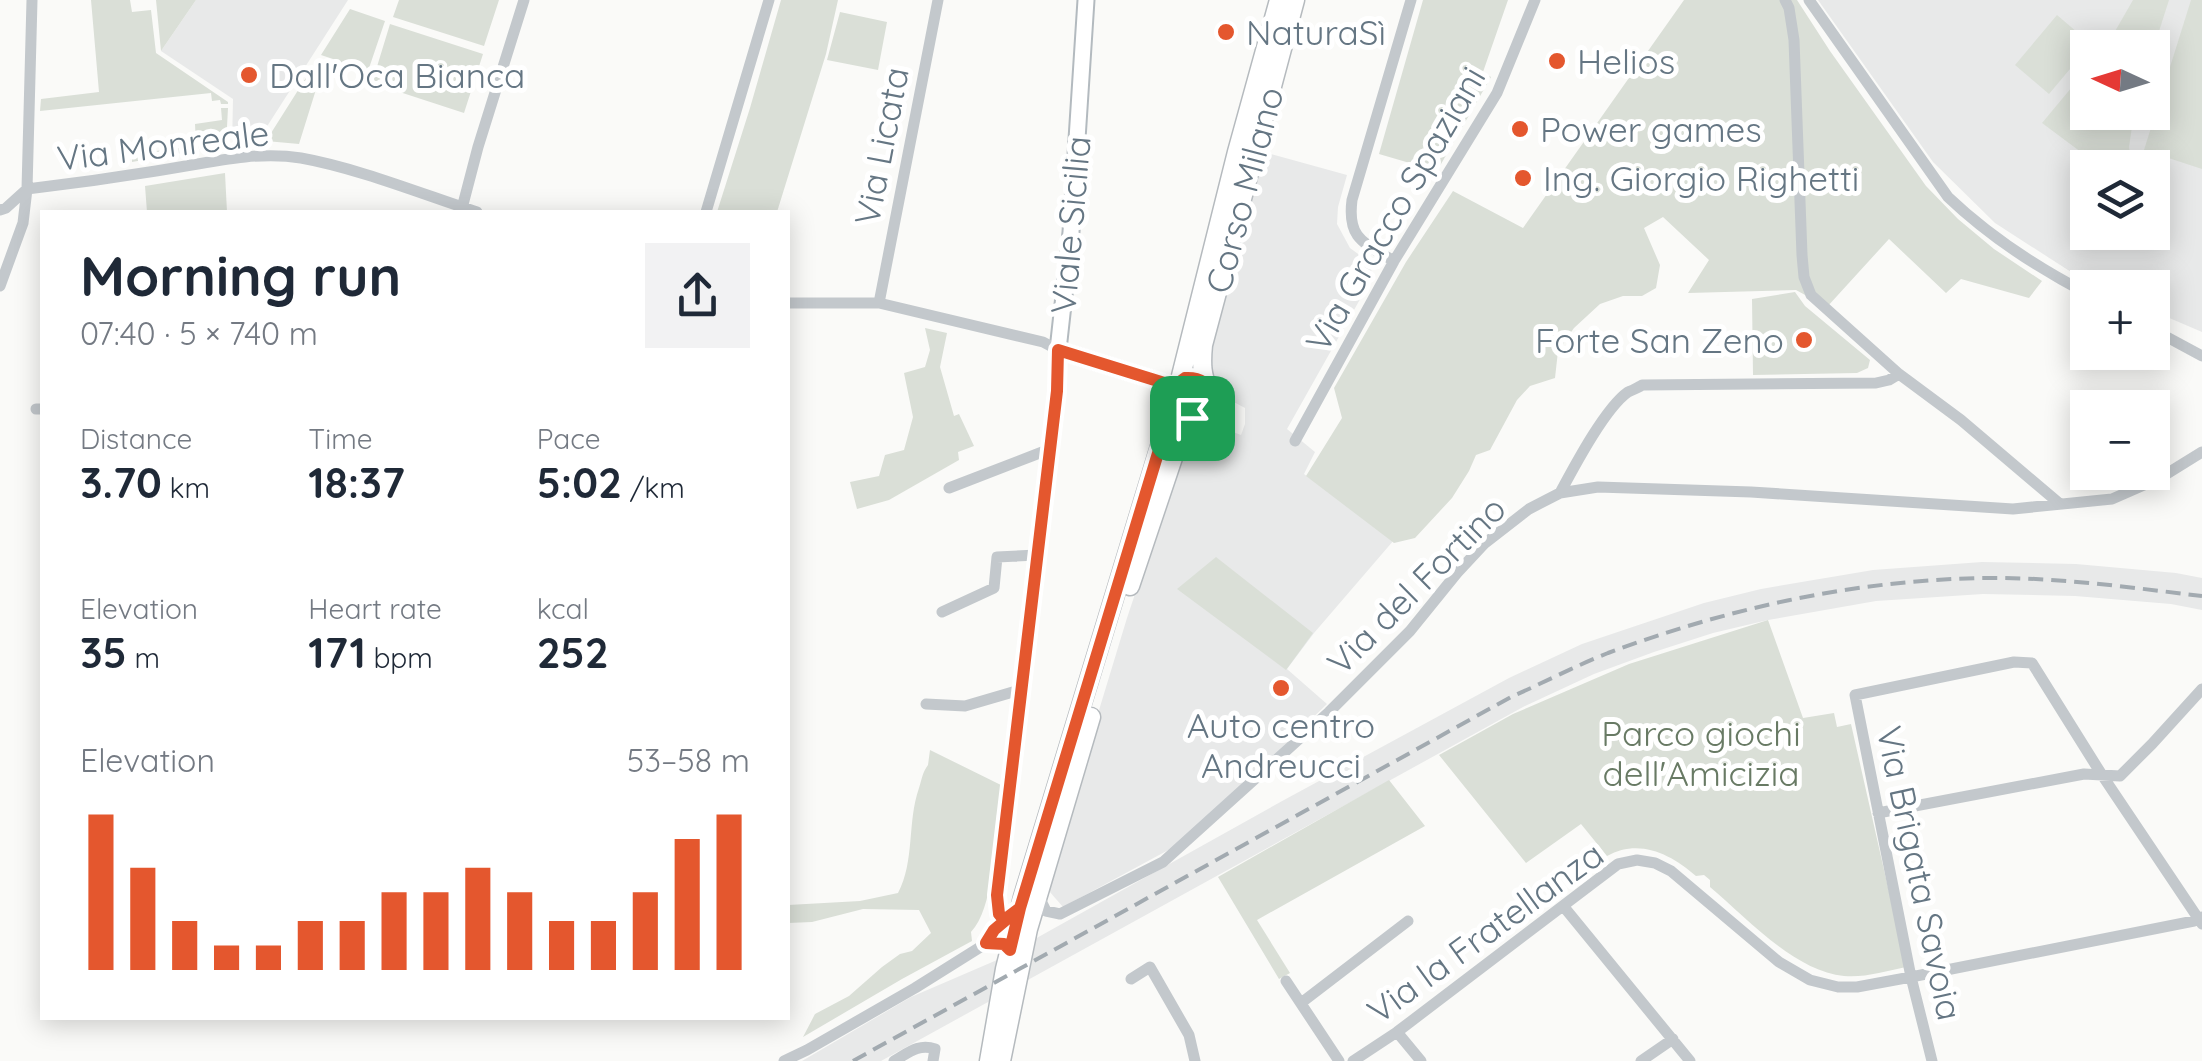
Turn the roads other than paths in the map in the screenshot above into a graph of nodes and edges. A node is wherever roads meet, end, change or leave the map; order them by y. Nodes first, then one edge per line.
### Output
1 (32, 0) edge
2 (524, 0) edge
3 (769, 0) edge
4 (938, 0) edge
5 (1086, 0) edge
6 (1280, 0) edge
7 (1295, 0) edge
8 (1411, 0) edge
9 (1535, 0) edge
10 (1785, 0) edge
11 (1809, 0) edge
12 (27, 189) junction
13 (0, 210) edge
14 (462, 210) edge
15 (707, 210) edge
16 (1394, 261) junction
17 (2070, 284) edge
18 (0, 286) edge
19 (878, 302) junction
20 (790, 303) edge
21 (2170, 338) edge
22 (1058, 350) junction
23 (2202, 356) edge
24 (1900, 374) junction
25 (1204, 382) junction
26 (1177, 383) junction
27 (1172, 407) junction
28 (1192, 418) junction
29 (1295, 441) dead end
30 (1050, 449) junction
31 (2202, 452) edge
32 (948, 488) dead end
33 (1560, 493) junction
34 (2060, 504) junction
35 (1037, 555) junction
36 (942, 612) dead end
37 (2202, 688) edge
38 (1020, 690) junction
39 (926, 704) dead end
40 (2102, 775) junction
41 (1878, 814) junction
42 (1038, 895) junction
43 (1564, 907) junction
44 (1020, 908) junction
45 (1004, 920) junction
46 (2201, 920) edge
47 (1408, 921) dead end
48 (986, 943) junction
49 (1010, 950) junction
50 (1911, 978) junction
51 (1009, 980) junction
52 (1131, 980) dead end
53 (1286, 981) dead end
54 (1300, 1004) junction
55 (1397, 1032) junction
56 (1673, 1039) junction
57 (784, 1061) edge
58 (894, 1061) edge
59 (933, 1061) edge
60 (989, 1061) edge
61 (1001, 1061) edge
62 (1196, 1061) edge
63 (1339, 1061) edge
64 (1353, 1061) edge
65 (1420, 1061) edge
66 (1641, 1061) edge
67 (1690, 1061) edge
68 (1932, 1061) edge

1 - 12 street
2 - 14 street
3 - 15 street
4 - 19 street, Via Licata
5 - 22 street, Viale Sicilia
6 - 26 main road, Corso Milano
7 - 25 main road, Corso Milano
8 - 16 street
9 - 16 street, Via Gracco Spaziani
10 - 24 street
11 - 17 street
12 - 13 street
12 - 14 street, Via Monreale
12 - 18 street
16 - 29 street, Via Gracco Spaziani
19 - 20 street
19 - 22 street
21 - 23 street
22 - 26 street
22 - 30 street, Viale Sicilia
24 - 33 street
24 - 34 street
25 - 26 main road
25 - 28 main road
26 - 27 main road
27 - 28 main road
27 - 44 main road
28 - 42 main road
30 - 32 street
30 - 35 street, Viale Sicilia
31 - 34 street, Via del Fortino
33 - 34 street, Via del Fortino
33 - 42 street, Via del Fortino
35 - 36 street
35 - 38 street, Viale Sicilia
37 - 40 street
38 - 39 street
38 - 45 street, Viale Sicilia
40 - 41 street
40 - 41 street, Via Brigata Savoia
40 - 46 street
41 - 50 street, Via Brigata Savoia
42 - 51 main road
43 - 50 street, Via la Fratellanza
43 - 55 street, Via la Fratellanza
43 - 56 street
44 - 45 street
44 - 49 main road
45 - 48 street
46 - 50 street, Via la Fratellanza
47 - 54 street, Via la Fratellanza
48 - 49 street
48 - 57 street
49 - 51 main road
50 - 68 street, Via Brigata Savoia
51 - 60 main road
51 - 61 main road
52 - 62 street
53 - 54 street, Via la Fratellanza
54 - 63 street, Via la Fratellanza
55 - 64 street, Via la Fratellanza
55 - 65 street
56 - 66 street
56 - 67 street
58 - 59 street

